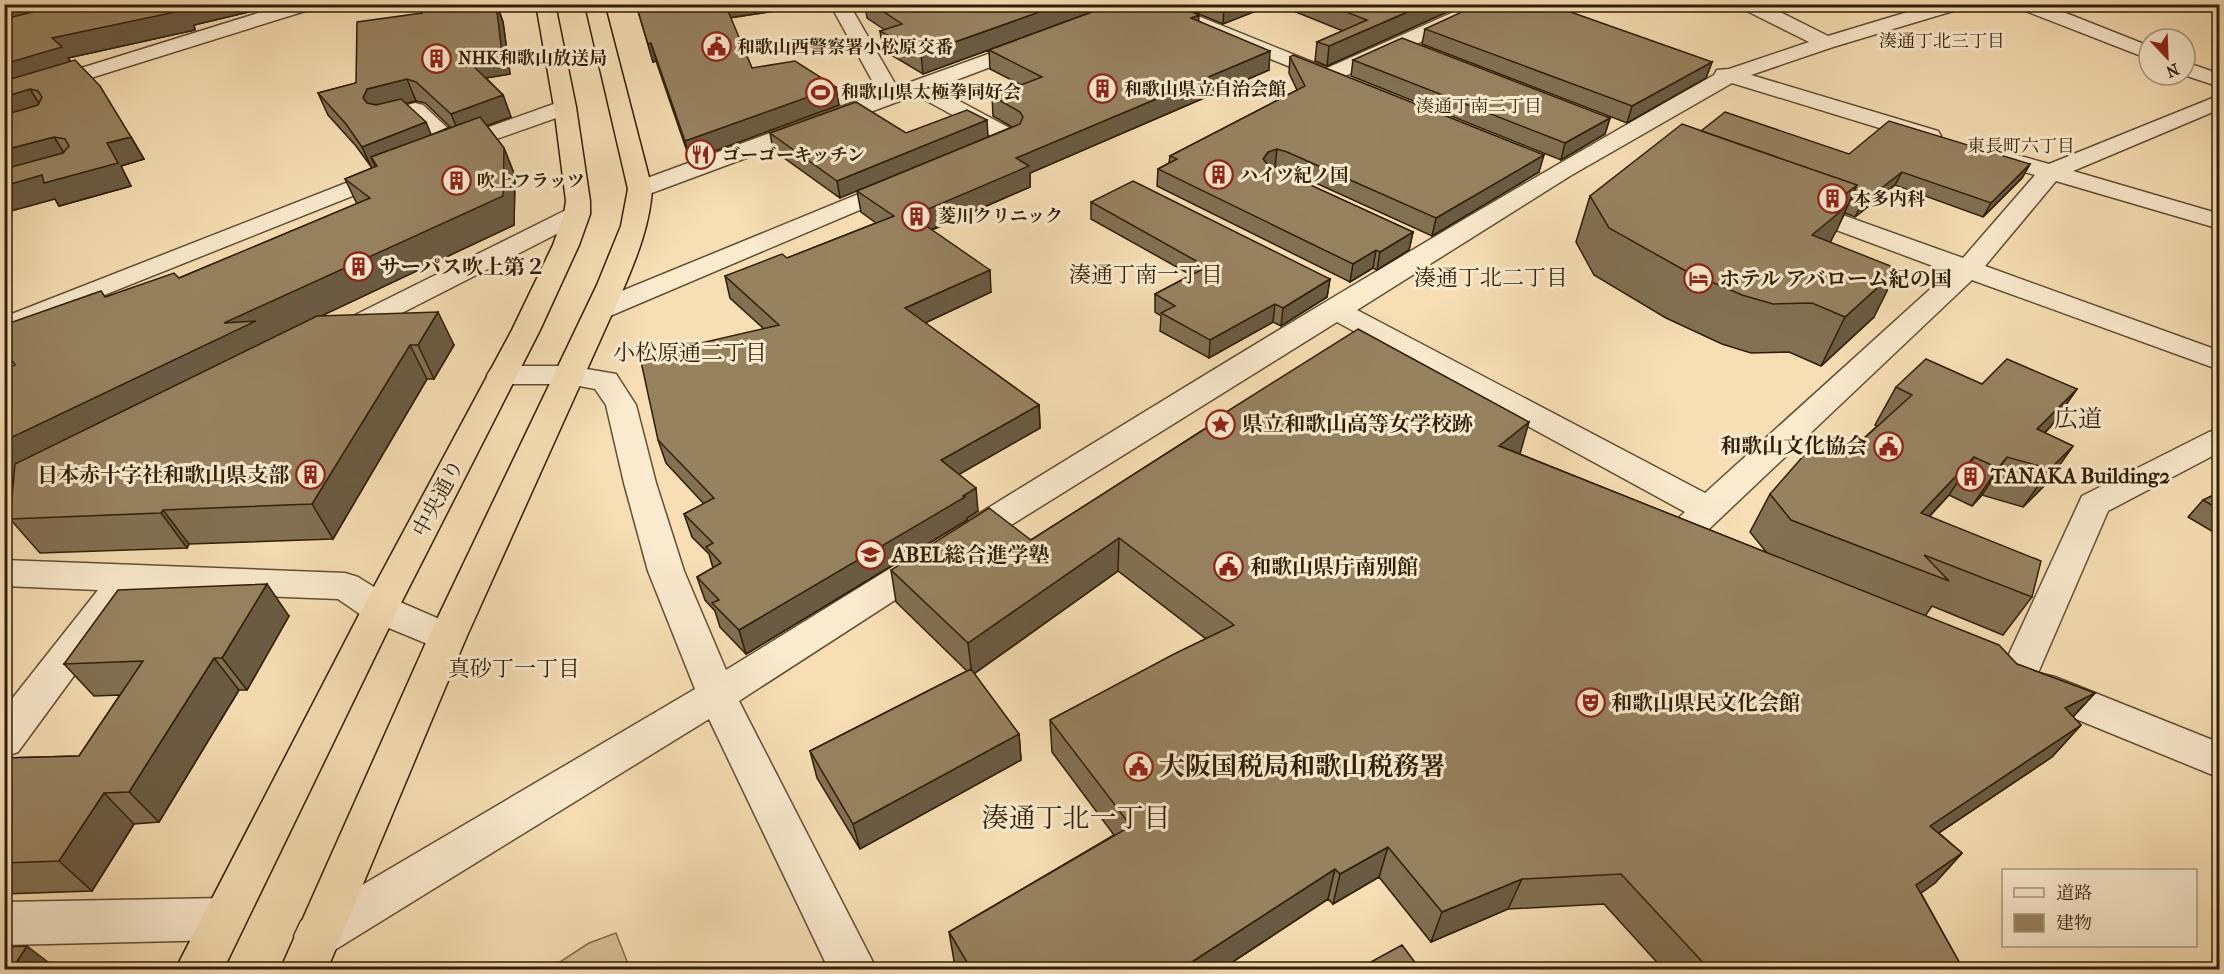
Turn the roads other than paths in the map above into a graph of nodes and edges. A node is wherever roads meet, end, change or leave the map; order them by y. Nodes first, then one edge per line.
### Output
1 (308, 4) edge
2 (545, 4) edge
3 (594, 4) edge
4 (839, 4) edge
5 (1150, 4) edge
6 (1489, 4) edge
7 (1748, 4) edge
8 (1956, 4) edge
9 (2025, 4) edge
10 (1051, 37) edge
11 (1826, 43) junction
12 (1399, 44) junction
13 (2137, 48) edge
14 (1421, 52) edge
15 (1708, 68) edge
16 (2197, 72) edge
17 (1326, 76) junction
18 (1729, 76) junction
19 (2220, 81) edge
20 (918, 87) junction
21 (1359, 89) edge
22 (892, 97) junction
23 (4, 99) edge
24 (2220, 101) edge
25 (565, 107) junction
26 (385, 118) edge
27 (1619, 133) junction
28 (1651, 153) edge
29 (433, 156) junction
30 (957, 160) edge
31 (2051, 172) junction
32 (925, 174) edge
33 (640, 189) junction
34 (1771, 197) edge
35 (577, 214) junction
36 (2220, 222) edge
37 (1968, 269) junction
38 (1342, 299) junction
39 (600, 310) junction
40 (4, 327) edge
41 (313, 347) edge
42 (2220, 362) edge
43 (502, 375) junction
44 (569, 375) junction
45 (2220, 439) edge
46 (79, 465) edge
47 (4, 502) edge
48 (1709, 510) junction
49 (1712, 551) edge
50 (4, 573) edge
51 (126, 579) junction
52 (380, 609) junction
53 (447, 638) junction
54 (1984, 664) edge
55 (2017, 678) junction
56 (717, 695) junction
57 (4, 740) edge
58 (2220, 761) edge
59 (224, 919) junction
60 (4, 924) edge
61 (317, 936) junction
62 (198, 969) edge
63 (303, 969) edge
64 (854, 969) edge

1 - 23 street
2 - 25 highway, 中央通り
3 - 33 highway
4 - 22 street
5 - 17 street
6 - 12 street
7 - 11 street
8 - 11 street
9 - 13 street
10 - 20 street
11 - 18 street
12 - 14 street
12 - 17 street
15 - 18 street
16 - 19 street
17 - 21 street
18 - 27 street
18 - 31 street
20 - 22 street
20 - 30 street
22 - 33 street
24 - 31 street
25 - 29 street
25 - 35 highway, 中央通り
26 - 29 street
27 - 28 street
27 - 38 street
29 - 40 street
31 - 36 street
31 - 37 street
32 - 39 street
33 - 39 highway
34 - 37 street
35 - 41 street
35 - 43 highway, 中央通り
37 - 42 street
37 - 48 street
38 - 48 street
38 - 56 street
39 - 44 highway
43 - 44 street
43 - 52 highway, 中央通り
44 - 53 highway
44 - 56 street
45 - 55 street
46 - 47 street
48 - 49 street
50 - 51 street
51 - 52 street
51 - 57 street
52 - 53 street
52 - 59 highway, 中央通り
53 - 61 highway
54 - 55 street
55 - 58 street
56 - 61 street
56 - 64 street
59 - 60 street
59 - 62 highway, 中央通り
61 - 63 highway

